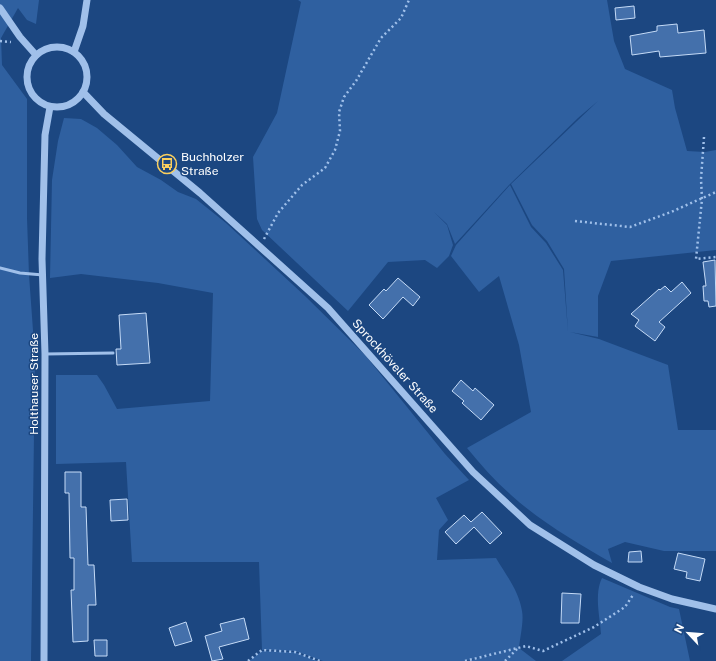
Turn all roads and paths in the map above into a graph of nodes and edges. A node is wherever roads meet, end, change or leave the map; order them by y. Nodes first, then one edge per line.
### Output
1 (87, 0) edge
2 (409, 0) edge
3 (0, 8) edge
4 (0, 42) edge
5 (11, 42) dead end
6 (74, 52) junction
7 (36, 55) junction
8 (83, 92) junction
9 (50, 107) junction
10 (704, 137) dead end
11 (716, 192) edge
12 (702, 199) junction
13 (575, 221) dead end
14 (260, 246) junction
15 (716, 257) edge
16 (0, 268) edge
17 (43, 275) junction
18 (45, 354) junction
19 (113, 354) dead end
20 (634, 594) dead end
21 (716, 609) edge
22 (518, 648) junction
23 (44, 661) edge
24 (248, 661) edge
25 (320, 661) edge
26 (465, 661) edge
27 (505, 661) edge

1 - 6 street
2 - 14 path
3 - 7 street
4 - 5 path
6 - 7 street
6 - 8 street
7 - 9 street
8 - 9 street
8 - 14 street, Sprockhöveler Straße
9 - 17 street, Holthauser Straße
10 - 12 path
11 - 12 path
12 - 13 path
12 - 15 path
14 - 21 street, Sprockhöveler Straße
16 - 17 lane
17 - 18 street, Holthauser Straße
18 - 19 lane
18 - 23 street, Holthauser Straße
20 - 22 path
22 - 26 path
22 - 27 path
24 - 25 path

